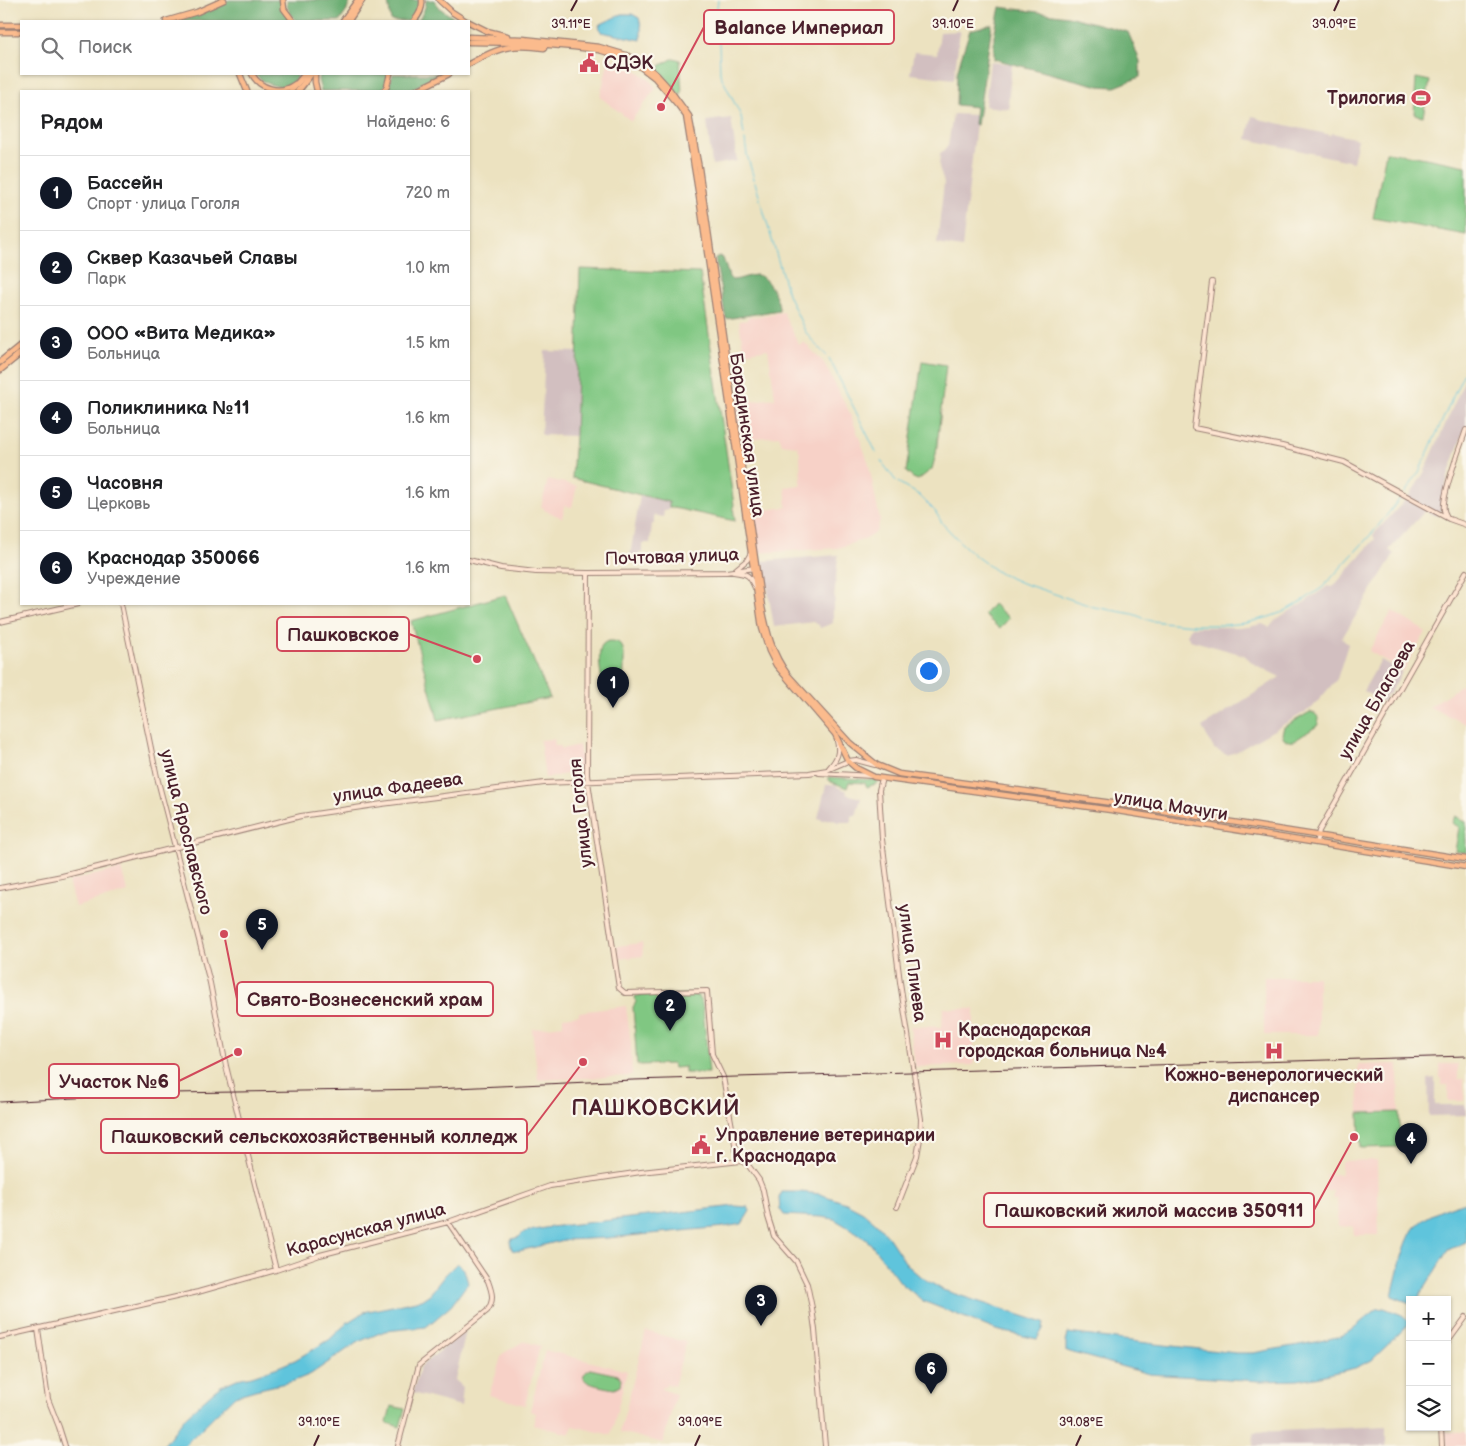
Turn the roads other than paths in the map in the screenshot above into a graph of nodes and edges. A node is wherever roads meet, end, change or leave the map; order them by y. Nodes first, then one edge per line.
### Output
1 (224, 0) edge
2 (283, 0) edge
3 (352, 0) edge
4 (361, 0) edge
5 (422, 0) edge
6 (439, 0) edge
7 (351, 14) junction
8 (169, 20) edge
9 (292, 20) edge
10 (344, 20) edge
11 (348, 20) edge
12 (415, 20) edge
13 (465, 20) edge
14 (470, 23) edge
15 (2, 24) edge
16 (20, 25) edge
17 (0, 32) edge
18 (20, 32) edge
19 (470, 36) edge
20 (523, 39) junction
21 (470, 42) edge
22 (574, 47) junction
23 (470, 64) edge
24 (650, 71) junction
25 (240, 75) edge
26 (253, 75) edge
27 (304, 75) edge
28 (312, 75) edge
29 (313, 75) edge
30 (390, 75) edge
31 (447, 75) edge
32 (247, 90) edge
33 (280, 90) edge
34 (280, 90) edge
35 (292, 90) edge
36 (299, 90) edge
37 (317, 90) edge
38 (385, 90) edge
39 (417, 90) edge
40 (1212, 282) dead end
41 (20, 345) edge
42 (20, 354) edge
43 (0, 362) edge
44 (0, 370) edge
45 (1466, 430) edge
46 (1448, 519) junction
47 (1466, 526) edge
48 (751, 552) junction
49 (470, 560) edge
50 (754, 568) junction
51 (734, 570) junction
52 (726, 572) junction
53 (1466, 572) edge
54 (588, 573) junction
55 (755, 588) junction
56 (74, 605) edge
57 (121, 605) edge
58 (0, 622) edge
59 (835, 734) junction
60 (848, 761) junction
61 (878, 765) junction
62 (827, 770) junction
63 (809, 772) junction
64 (872, 776) junction
65 (882, 778) junction
66 (588, 781) junction
67 (950, 781) junction
68 (948, 788) junction
69 (998, 788) junction
70 (999, 795) junction
71 (1234, 822) junction
72 (1234, 830) junction
73 (1317, 835) junction
74 (1316, 843) junction
75 (175, 848) junction
76 (1466, 859) edge
77 (1466, 867) edge
78 (0, 888) edge
79 (741, 1161) junction
80 (897, 1208) dead end
81 (448, 1222) junction
82 (276, 1270) junction
83 (1466, 1317) edge
84 (38, 1329) junction
85 (0, 1336) edge
86 (1448, 1341) edge
87 (1441, 1431) edge
88 (825, 1444) edge
89 (65, 1446) edge
90 (398, 1446) edge
91 (1442, 1446) edge

1 - 8 main road
2 - 9 main road
3 - 7 main road
4 - 7 highway
5 - 12 main road
6 - 13 main road
7 - 10 highway
7 - 11 highway
14 - 20 main road
15 - 16 main road
17 - 18 main road
19 - 20 main road
20 - 24 main road
21 - 22 main road
22 - 23 main road
22 - 24 main road
24 - 48 main road, Бородинская улица
24 - 50 main road, Бородинская улица
25 - 32 main road
26 - 34 main road
27 - 33 main road
27 - 35 highway
28 - 36 highway
29 - 37 main road
30 - 38 main road
31 - 39 main road
40 - 46 street
41 - 43 highway
42 - 44 highway
45 - 46 street
46 - 47 street
48 - 50 main road, Бородинская улица
48 - 51 street
49 - 54 street, Почтовая улица
50 - 51 street, Почтовая улица
50 - 55 main road, Бородинская улица
50 - 61 main road, Бородинская улица
51 - 52 street, Почтовая улица
52 - 54 street, Почтовая улица
52 - 55 street
53 - 73 street, улица Благоева
54 - 66 street, улица Гоголя
55 - 59 main road, Бородинская улица
56 - 58 street
57 - 75 street, улица Ярославского
59 - 60 main road, Бородинская улица
59 - 62 street
60 - 61 street
60 - 62 street
60 - 64 main road
61 - 67 main road, улица Мачуги
62 - 63 street
63 - 64 street
63 - 66 street, улица Фадеева
64 - 65 main road, улица Мачуги
65 - 68 main road, улица Мачуги
65 - 80 street, улица Плиева
66 - 75 street, улица Фадеева
66 - 79 street, улица Гоголя
67 - 68 main road
67 - 69 main road, улица Мачуги
68 - 70 main road, улица Мачуги
69 - 70 main road
69 - 71 main road, улица Мачуги
70 - 72 main road, улица Мачуги
71 - 72 main road
71 - 73 main road, улица Мачуги
72 - 74 main road, улица Мачуги
73 - 74 street, улица Благоева
73 - 76 main road, улица Мачуги
74 - 77 main road, улица Мачуги
75 - 78 street, улица Фадеева
75 - 82 street, улица Ярославского
79 - 81 street, Карасунская улица
79 - 88 street
81 - 82 street, Карасунская улица
81 - 90 street
82 - 84 street, Карасунская улица
83 - 86 street
84 - 85 street, Карасунская улица
84 - 89 street
87 - 91 street

